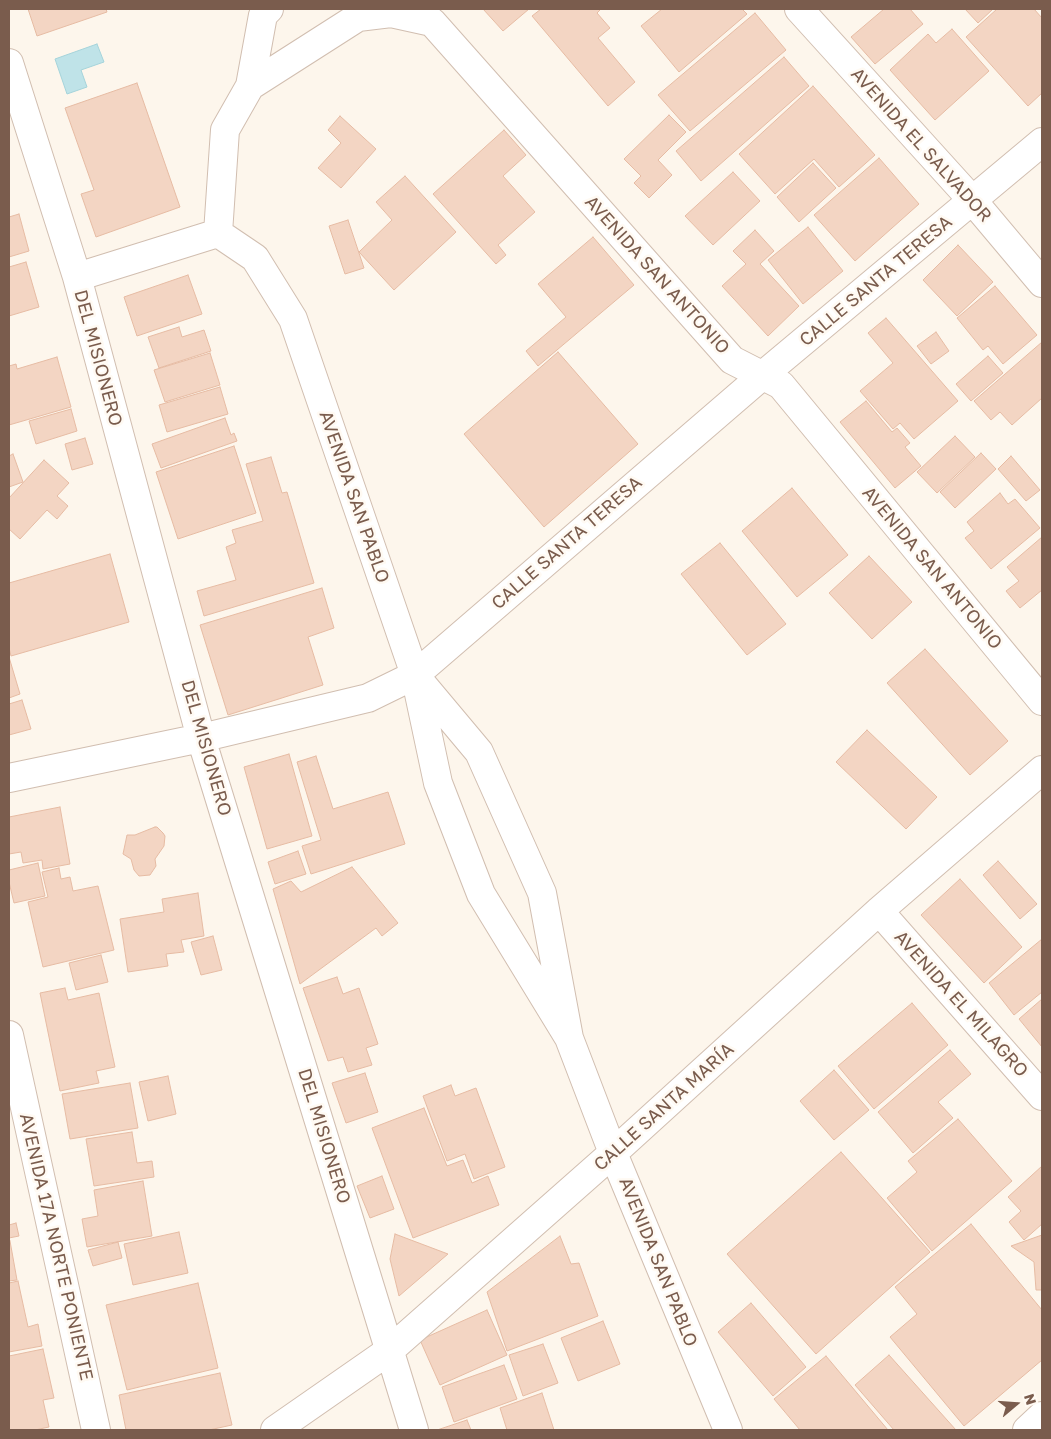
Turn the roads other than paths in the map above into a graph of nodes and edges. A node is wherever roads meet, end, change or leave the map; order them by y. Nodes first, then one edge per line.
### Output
1 (269, 9) edge
2 (799, 9) edge
3 (348, 13) edge
4 (9, 63) edge
5 (250, 86) junction
6 (1042, 142) edge
7 (972, 201) junction
8 (218, 234) junction
9 (77, 277) junction
10 (1042, 282) edge
11 (763, 375) junction
12 (415, 675) junction
13 (1042, 702) edge
14 (201, 738) junction
15 (1042, 770) edge
16 (9, 778) edge
17 (879, 911) junction
18 (9, 1035) edge
19 (569, 1038) junction
20 (1042, 1096) edge
21 (613, 1153) junction
22 (390, 1350) junction
23 (1042, 1416) edge
24 (96, 1430) edge
25 (275, 1430) edge
26 (414, 1430) edge
27 (728, 1430) edge
28 (1027, 1430) edge

1 - 5 street
2 - 7 street, AVENIDA EL SALVADOR
3 - 5 street
3 - 11 street, AVENIDA SAN ANTONIO
4 - 9 street, DEL MISIONERO
5 - 8 street
6 - 7 street, CALLE SANTA TERESA
7 - 10 street, AVENIDA EL SALVADOR
7 - 11 street, CALLE SANTA TERESA
8 - 9 street
8 - 12 street, AVENIDA SAN PABLO
9 - 14 street, DEL MISIONERO
11 - 12 street, CALLE SANTA TERESA
11 - 13 street, AVENIDA SAN ANTONIO
12 - 14 street, CALLE SANTA TERESA
12 - 19 street, AVENIDA SAN PABLO
12 - 19 street, AVENIDA SAN PABLO
14 - 16 street, CALLE SANTA TERESA
14 - 22 street, DEL MISIONERO
15 - 17 street, CALLE SANTA MARÍA
17 - 20 street, AVENIDA EL MILAGRO
17 - 21 street, CALLE SANTA MARÍA
18 - 24 street, AVENIDA 17A NORTE PONIENTE
19 - 21 street, AVENIDA SAN PABLO
21 - 22 street, CALLE SANTA MARÍA
21 - 27 street, AVENIDA SAN PABLO
22 - 25 street, CALLE SANTA MARÍA
22 - 26 street, DEL MISIONERO
23 - 28 street

